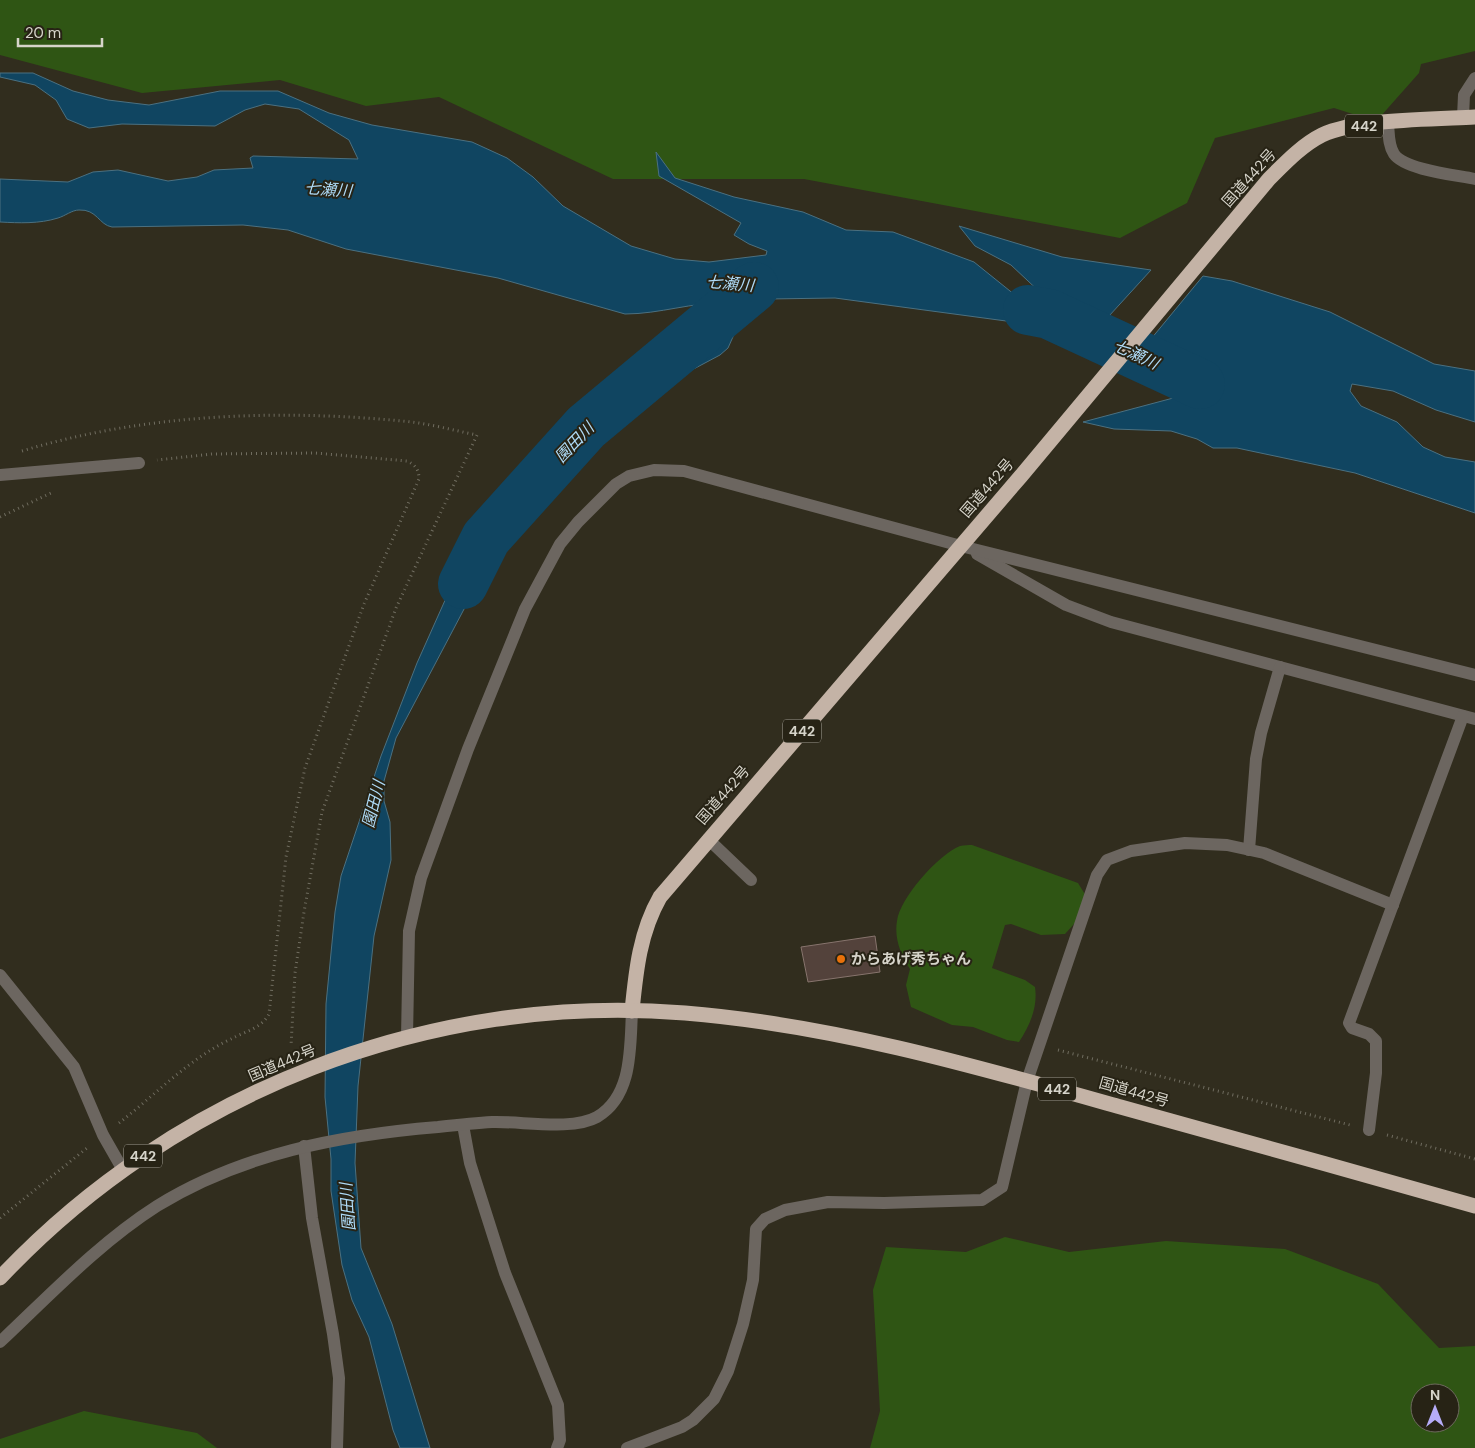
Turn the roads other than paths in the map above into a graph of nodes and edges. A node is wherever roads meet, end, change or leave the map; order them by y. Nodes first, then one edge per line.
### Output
1 (1475, 78) edge
2 (1469, 117) edge
3 (1388, 123) junction
4 (1475, 179) edge
5 (139, 463) road end
6 (0, 475) edge
7 (961, 546) junction
8 (1280, 667) junction
9 (1475, 675) edge
10 (1469, 717) edge
11 (708, 839) junction
12 (1248, 850) junction
13 (751, 880) dead end
14 (1392, 905) junction
15 (0, 976) edge
16 (632, 1010) junction
17 (407, 1037) junction
18 (1027, 1081) junction
19 (463, 1125) junction
20 (1369, 1130) road end
21 (304, 1146) junction
22 (123, 1170) junction
23 (1475, 1206) edge
24 (0, 1278) edge
25 (0, 1342) edge
26 (337, 1448) edge
27 (557, 1448) edge
28 (627, 1448) edge

1 - 2 street
2 - 3 highway, 国道442号 / 442
3 - 4 street
3 - 7 highway, 国道442号 / 442
5 - 6 street
7 - 8 street
7 - 9 street
7 - 11 highway, 国道442号 / 442
7 - 17 street
8 - 10 street
8 - 12 street
10 - 14 street
11 - 13 street
11 - 16 highway, 国道442号 / 442
12 - 14 street
12 - 18 street
14 - 20 street
15 - 22 street
16 - 17 highway, 国道442号 / 442
16 - 18 highway, 国道442号 / 442
16 - 19 street
17 - 22 highway, 国道442号 / 442
18 - 23 highway, 国道442号 / 442
18 - 28 street
19 - 21 street
19 - 27 street
21 - 25 street
21 - 26 street
22 - 24 highway, 国道442号 / 442

